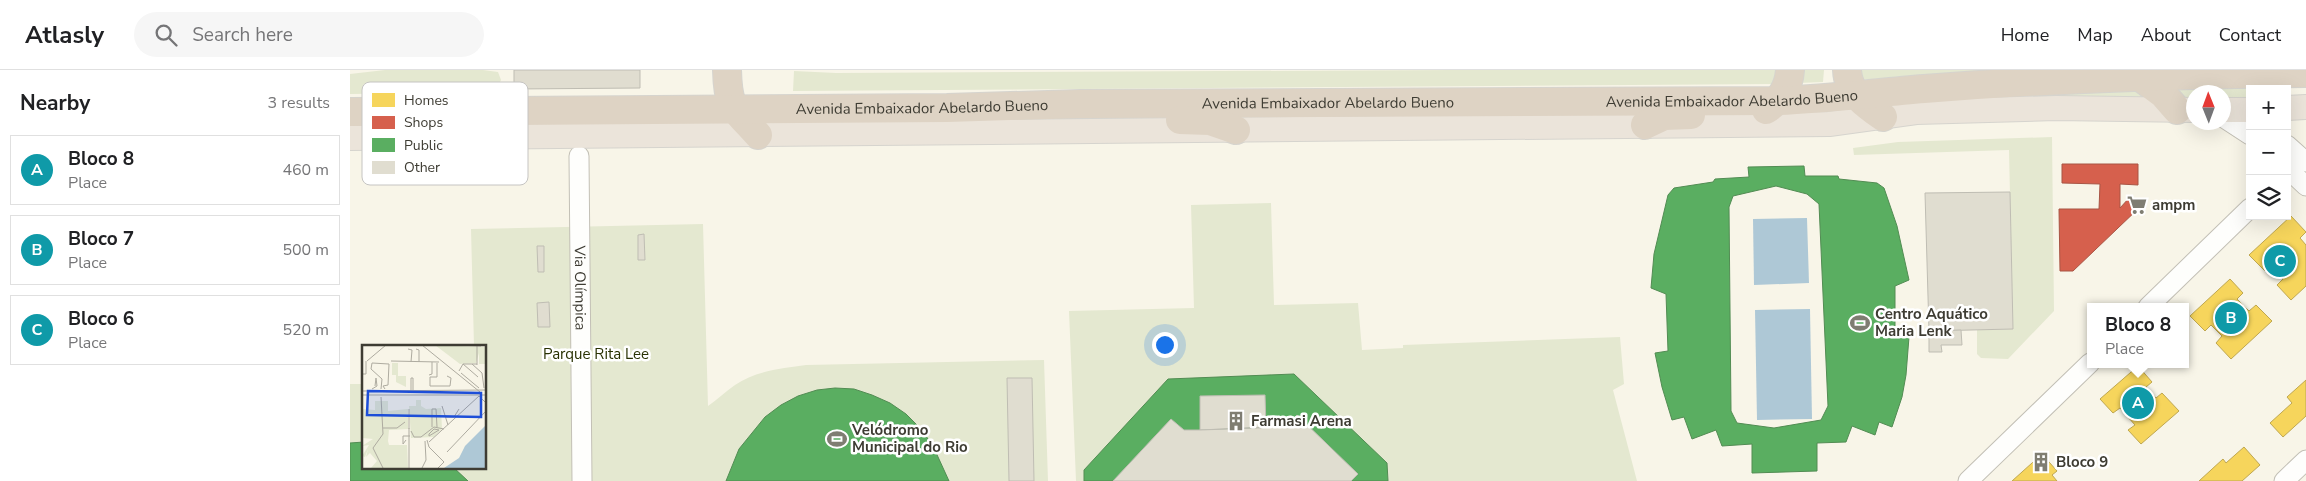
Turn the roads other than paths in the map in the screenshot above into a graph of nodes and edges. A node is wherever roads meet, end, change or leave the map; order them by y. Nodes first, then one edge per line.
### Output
1 (727, 70) edge
2 (1790, 70) edge
3 (1847, 70) edge
4 (2304, 73) edge
5 (2139, 76) junction
6 (1857, 96) junction
7 (1778, 101) junction
8 (2306, 107) edge
9 (947, 108) junction
10 (2291, 108) edge
11 (734, 109) junction
12 (2186, 110) edge
13 (2231, 110) edge
14 (2246, 110) edge
15 (528, 111) edge
16 (1883, 117) junction
17 (2231, 123) edge
18 (1645, 125) junction
19 (1236, 130) junction
20 (2246, 132) edge
21 (758, 135) junction
22 (528, 137) edge
23 (579, 156) dead end
24 (2295, 166) edge
25 (2306, 186) edge
26 (2246, 212) edge
27 (2152, 303) edge
28 (2087, 366) edge
29 (2306, 460) edge
30 (582, 481) edge
31 (1968, 481) edge
32 (2284, 481) edge

1 - 11 highway
2 - 7 highway
3 - 6 highway
4 - 5 highway, Avenida Embaixador Abelardo Bueno
5 - 6 highway, Avenida Embaixador Abelardo Bueno
5 - 12 highway
6 - 7 highway, Avenida Embaixador Abelardo Bueno
6 - 16 highway
7 - 9 highway, Avenida Embaixador Abelardo Bueno
7 - 18 highway
8 - 10 main road
9 - 11 highway, Avenida Embaixador Abelardo Bueno
9 - 19 highway
11 - 15 highway, Avenida Embaixador Abelardo Bueno
11 - 21 highway
12 - 16 main road, Avenida Embaixador Abelardo Bueno
13 - 14 main road
16 - 18 main road, Avenida Embaixador Abelardo Bueno
17 - 20 street
18 - 19 main road, Avenida Embaixador Abelardo Bueno
19 - 21 main road, Avenida Embaixador Abelardo Bueno
21 - 22 main road, Avenida Embaixador Abelardo Bueno
23 - 30 street, Via Olímpica
24 - 25 street
26 - 27 street
28 - 31 street
29 - 32 street

